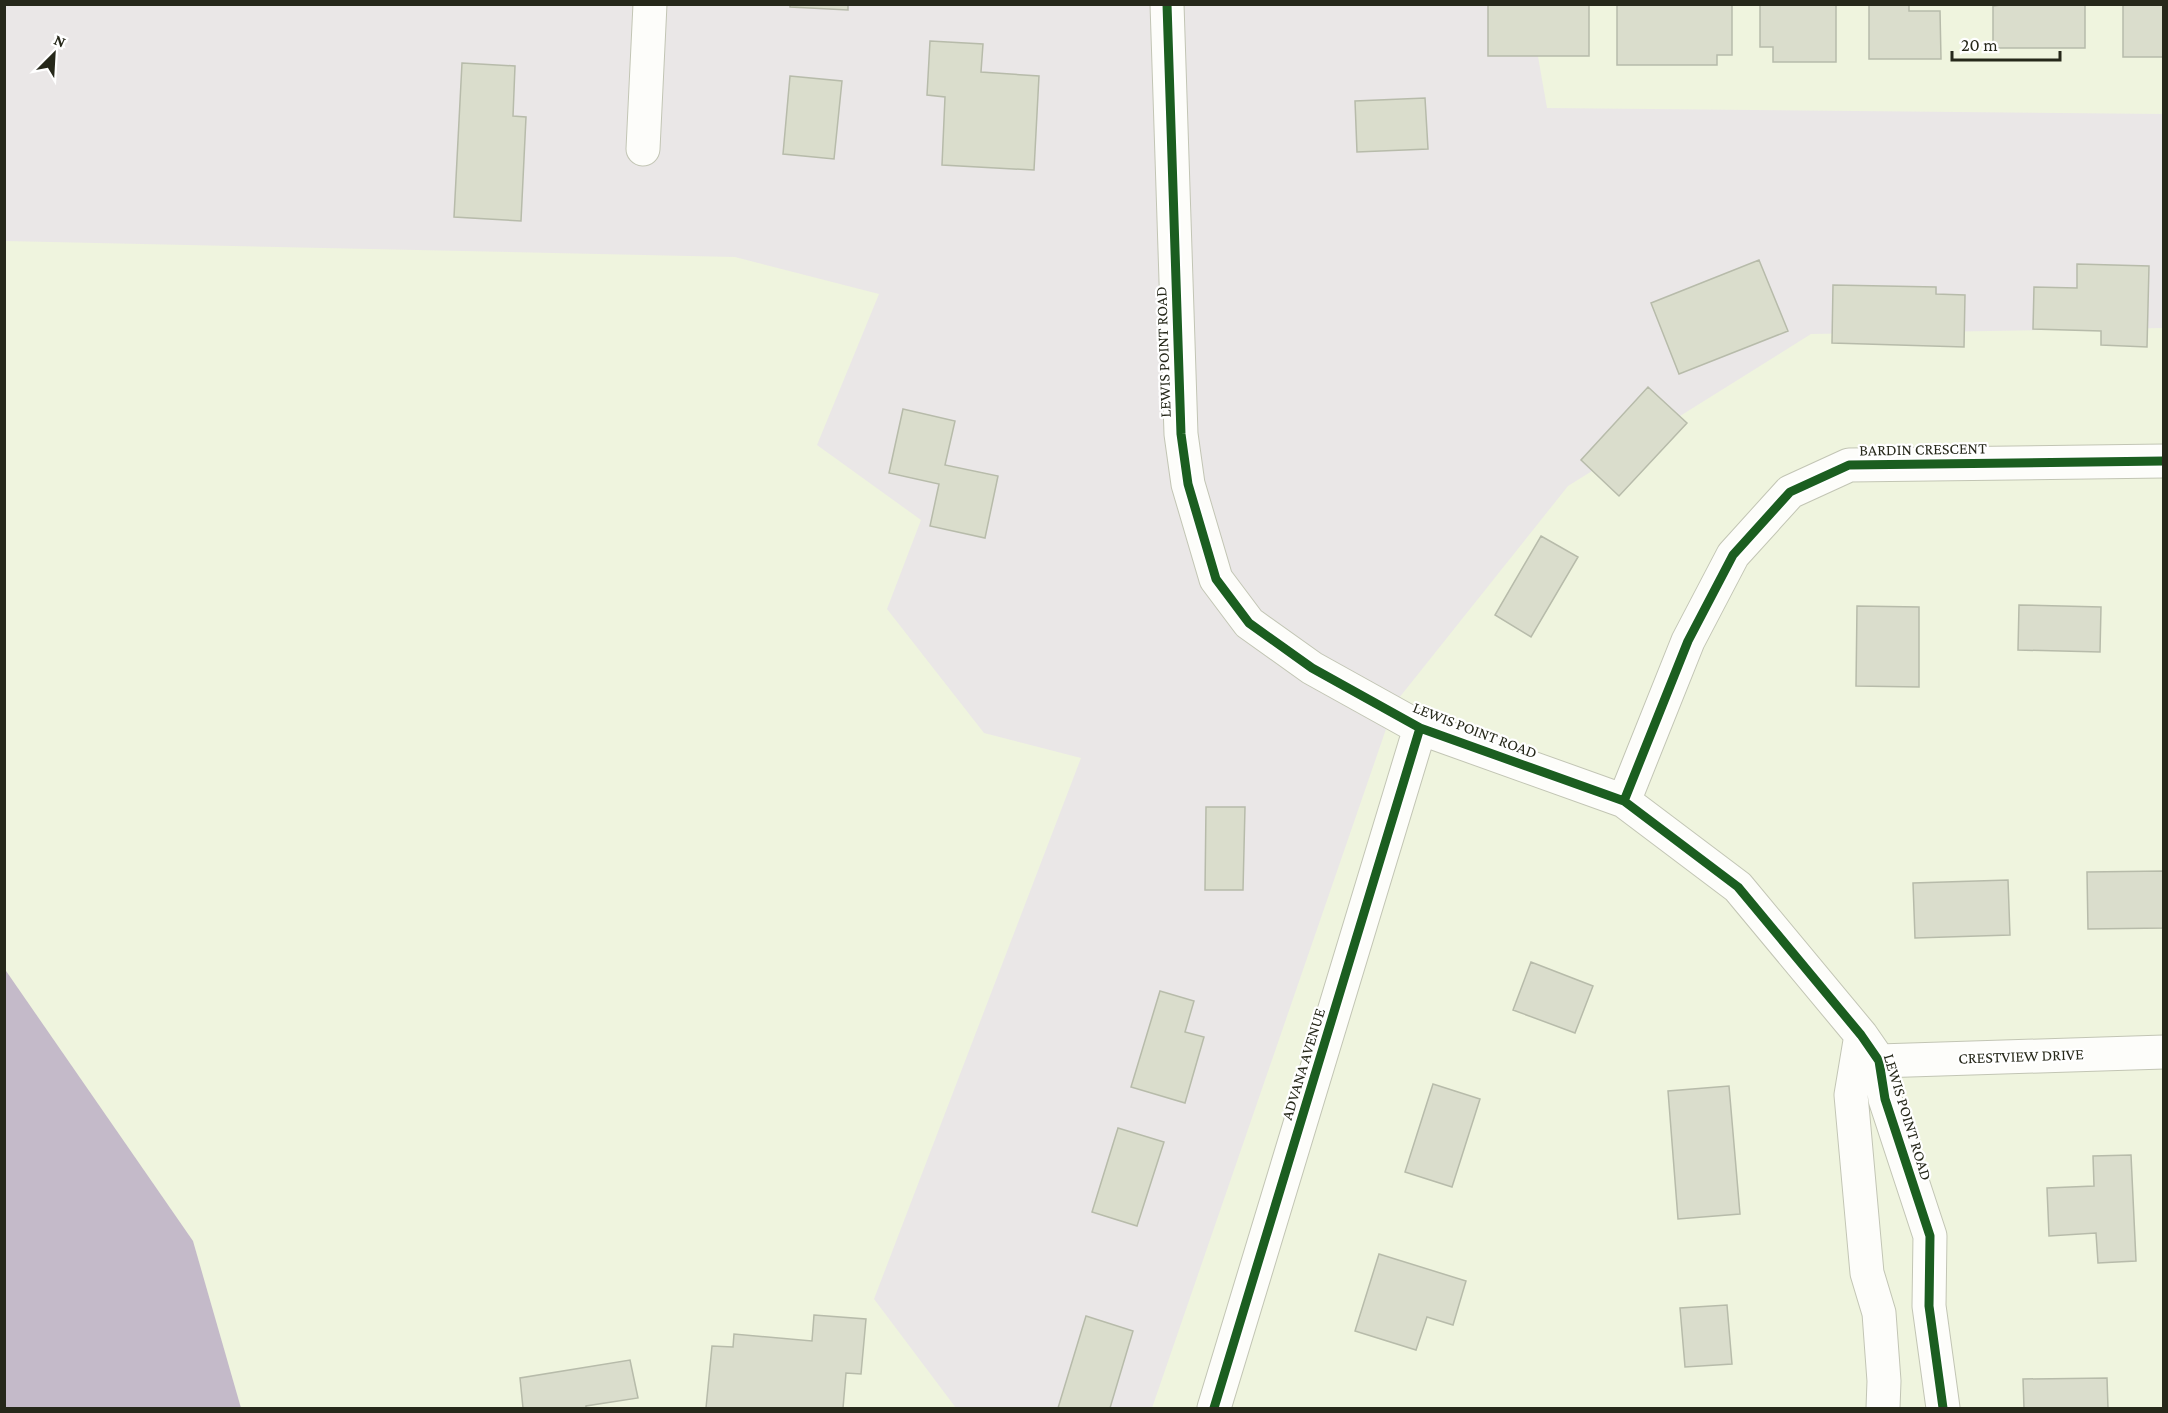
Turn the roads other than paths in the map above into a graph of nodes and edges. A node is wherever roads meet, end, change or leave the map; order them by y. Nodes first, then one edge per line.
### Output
1 (650, 4) edge
2 (1167, 4) edge
3 (643, 149) dead end
4 (2163, 461) edge
5 (1420, 728) junction
6 (1624, 801) junction
7 (1870, 1048) junction
8 (2163, 1052) edge
9 (1214, 1408) edge
10 (1883, 1408) edge
11 (1943, 1408) edge

1 - 3 street
2 - 5 street, LEWIS POINT ROAD
4 - 6 street, BARDIN CRESCENT
5 - 6 street, LEWIS POINT ROAD
5 - 9 street, ADVANA AVENUE
6 - 7 street, LEWIS POINT ROAD
7 - 8 street, CRESTVIEW DRIVE
7 - 10 street, LEWIS POINT ROAD
7 - 11 street, LEWIS POINT ROAD

